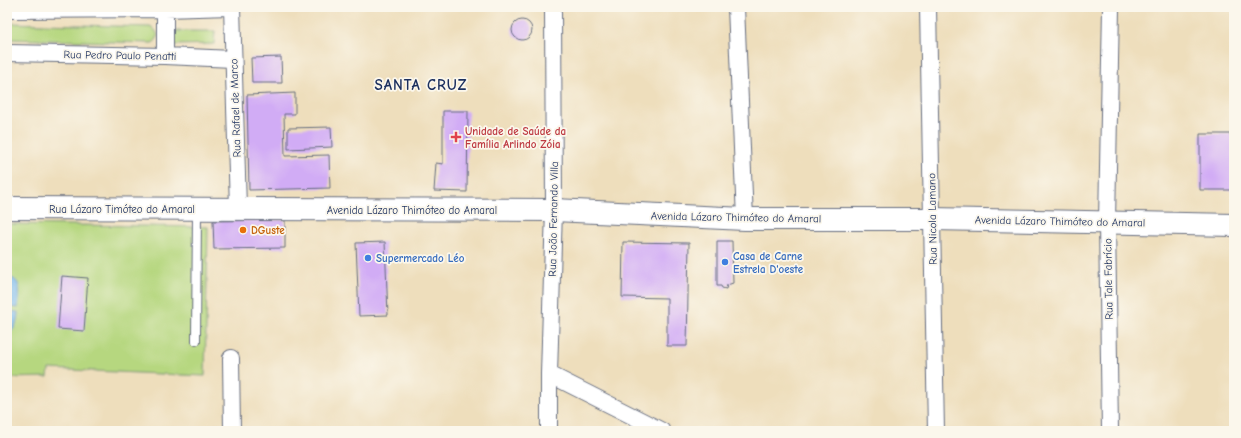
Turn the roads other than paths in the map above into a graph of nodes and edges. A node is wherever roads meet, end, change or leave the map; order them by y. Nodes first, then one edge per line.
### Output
1 (231, 7) edge
2 (553, 7) edge
3 (736, 7) edge
4 (928, 7) edge
5 (1111, 7) edge
6 (165, 9) junction
7 (7, 10) edge
8 (7, 53) edge
9 (165, 56) junction
10 (233, 59) junction
11 (7, 208) edge
12 (238, 208) junction
13 (197, 209) junction
14 (554, 210) junction
15 (745, 219) junction
16 (932, 219) junction
17 (1107, 222) junction
18 (1234, 225) edge
19 (196, 341) dead end
20 (232, 358) dead end
21 (549, 374) junction
22 (232, 431) edge
23 (549, 431) edge
24 (662, 431) edge
25 (936, 431) edge
26 (1110, 431) edge

1 - 6 street
1 - 10 street, Rua Rafael de Marco
2 - 14 street, Rua João Fernando Villa
3 - 15 street
4 - 16 street, Rua Nicola Lamano
5 - 17 street, Rua Tale Fabrício
6 - 7 street
6 - 9 street
8 - 9 street, Rua Pedro Paulo Penatti
9 - 10 street, Rua Pedro Paulo Penatti
10 - 12 street, Rua Rafael de Marco
11 - 13 main road, Rua Lázaro Timóteo do Amaral
12 - 13 main road, Rua Lázaro Timóteo do Amaral
12 - 14 main road, Avenida Lázaro Thimóteo do Amaral
13 - 19 lane
14 - 15 main road, Avenida Lázaro Thimóteo do Amaral
14 - 21 street, Rua João Fernando Villa
15 - 16 main road, Avenida Lázaro Thimóteo do Amaral
16 - 17 main road, Avenida Lázaro Thimóteo do Amaral
16 - 25 street, Rua Nicola Lamano
17 - 18 main road, Avenida Lázaro Thimóteo do Amaral
17 - 26 street, Rua Tale Fabrício
20 - 22 street
21 - 23 street, Rua João Fernando Villa
21 - 24 street

